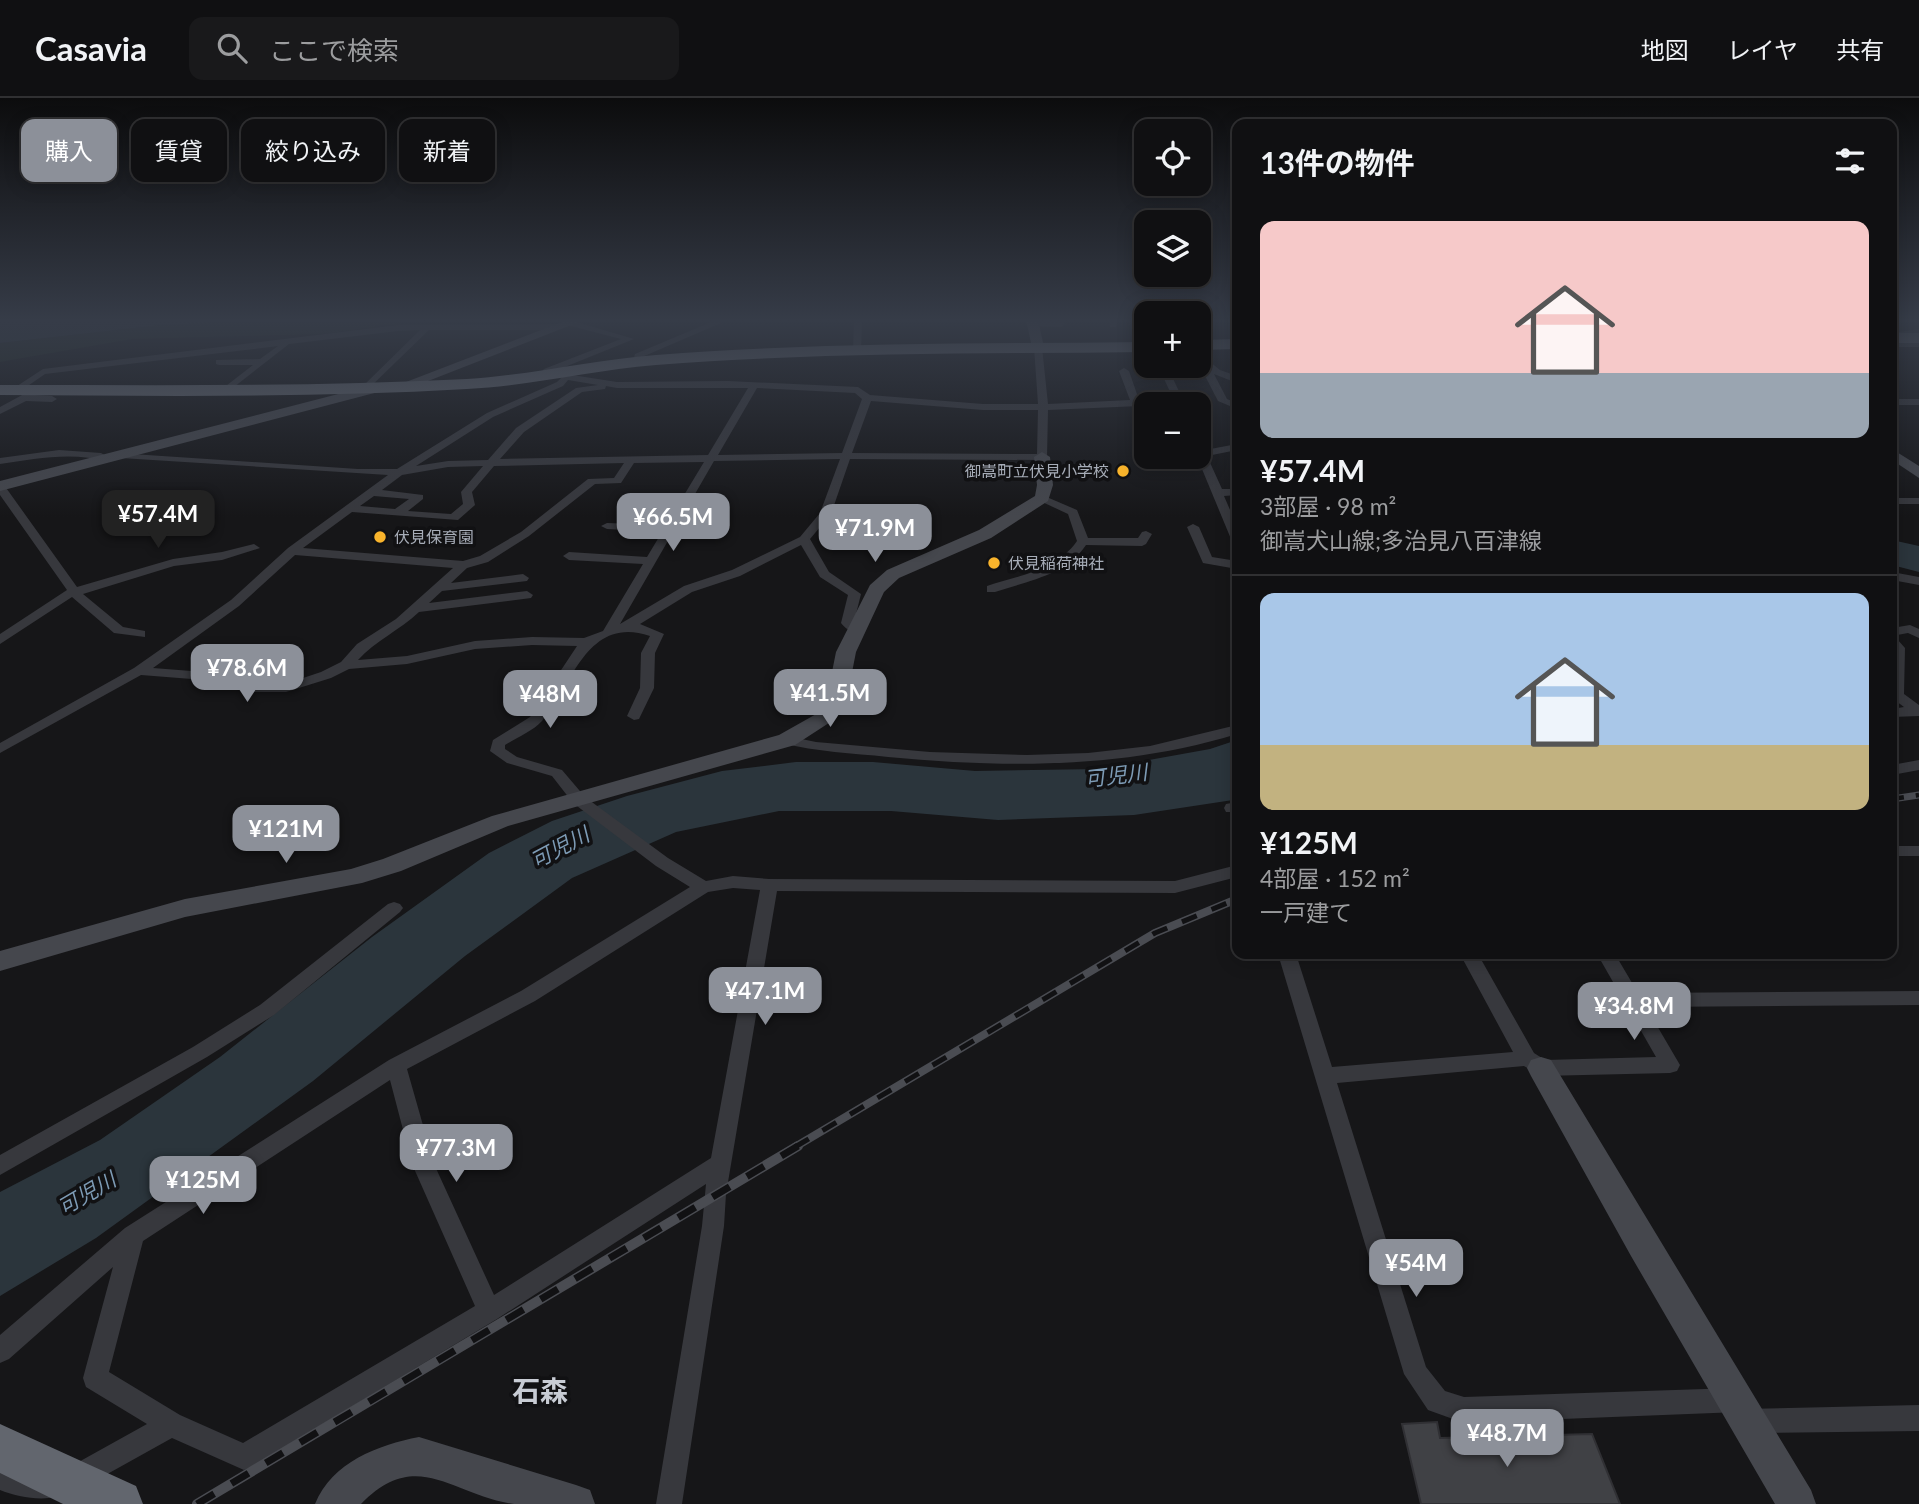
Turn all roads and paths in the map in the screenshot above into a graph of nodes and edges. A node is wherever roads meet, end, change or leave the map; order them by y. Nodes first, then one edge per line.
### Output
1 (754, 385) edge
2 (232, 386) edge
3 (373, 386) edge
4 (404, 386) edge
5 (433, 386) edge
6 (555, 386) edge
7 (605, 386) edge
8 (767, 386) edge
9 (1041, 386) edge
10 (1215, 386) edge
11 (400, 387) junction
12 (371, 388) junction
13 (225, 391) junction
14 (26, 393) edge
15 (867, 398) junction
16 (1134, 401) edge
17 (1897, 402) edge
18 (1919, 402) edge
19 (1232, 405) edge
20 (1042, 407) junction
21 (0, 411) edge
22 (1232, 448) edge
23 (1211, 451) edge
24 (845, 456) junction
25 (114, 457) junction
26 (1042, 457) junction
27 (1897, 457) edge
28 (711, 458) junction
29 (631, 460) junction
30 (0, 461) edge
31 (491, 463) junction
32 (1207, 469) edge
33 (399, 472) junction
34 (1919, 473) edge
35 (0, 486) edge
36 (372, 492) junction
37 (1217, 492) junction
38 (1232, 492) edge
39 (1042, 498) junction
40 (1897, 501) edge
41 (1919, 501) edge
42 (348, 508) junction
43 (397, 513) junction
44 (607, 526) dead end
45 (1193, 527) dead end
46 (1232, 528) edge
47 (669, 529) junction
48 (1146, 534) dead end
49 (804, 540) junction
50 (1083, 541) junction
51 (254, 548) dead end
52 (285, 550) junction
53 (569, 556) dead end
54 (649, 561) junction
55 (1232, 564) edge
56 (463, 565) junction
57 (1897, 577) edge
58 (523, 578) dead end
59 (1919, 581) edge
60 (439, 587) junction
61 (991, 589) dead end
62 (75, 593) junction
63 (527, 595) dead end
64 (415, 609) junction
65 (630, 625) junction
66 (1916, 628) edge
67 (858, 629) junction
68 (1897, 631) edge
69 (609, 632) junction
70 (140, 634) dead end
71 (0, 640) edge
72 (586, 642) junction
73 (1897, 647) edge
74 (346, 665) junction
75 (139, 671) junction
76 (1897, 695) edge
77 (1897, 695) edge
78 (1917, 711) edge
79 (1897, 713) edge
80 (634, 716) dead end
81 (1232, 731) edge
82 (787, 740) junction
83 (0, 749) edge
84 (1919, 765) edge
85 (1897, 770) edge
86 (579, 800) junction
87 (1897, 851) edge
88 (1919, 851) edge
89 (1232, 872) edge
90 (769, 885) junction
91 (703, 887) junction
92 (394, 908) dead end
93 (1289, 959) edge
94 (1472, 959) edge
95 (1609, 959) edge
96 (0, 961) edge
97 (1919, 998) edge
98 (1634, 1000) junction
99 (1534, 1063) junction
100 (396, 1066) junction
101 (1326, 1075) junction
102 (722, 1162) junction
103 (0, 1166) edge
104 (133, 1235) junction
105 (489, 1311) junction
106 (0, 1351) edge
107 (1742, 1411) junction
108 (1919, 1418) edge
109 (171, 1424) junction
110 (0, 1448) edge
111 (0, 1477) edge
112 (39, 1499) edge
113 (118, 1504) edge
114 (334, 1504) edge
115 (576, 1504) edge
116 (669, 1504) edge
117 (1797, 1504) edge

1 - 28 street
2 - 13 street
3 - 12 street
4 - 11 street
5 - 11 highway
6 - 33 street
7 - 31 street
8 - 15 street
9 - 20 street
10 - 19 street
11 - 12 highway
12 - 13 highway
12 - 25 main road
13 - 14 highway
14 - 21 street
15 - 20 street
15 - 24 street
16 - 20 street
17 - 18 street
20 - 26 street
22 - 23 street
24 - 26 street
24 - 28 street
24 - 49 street
25 - 30 street
25 - 33 street
25 - 35 main road
26 - 39 street
27 - 34 street
28 - 29 street
28 - 47 street
29 - 31 street
29 - 56 street
31 - 33 street
31 - 43 street
32 - 37 street
33 - 36 street
35 - 62 street
36 - 42 street
36 - 43 street
37 - 38 street
37 - 46 street
39 - 50 street
39 - 67 street
40 - 41 street
42 - 43 street
42 - 52 street
44 - 47 street
45 - 55 street
47 - 54 street
48 - 50 street
49 - 65 street
49 - 67 street
50 - 61 street
51 - 62 street
52 - 56 street
52 - 75 street
53 - 54 street
54 - 69 street
56 - 60 street
57 - 59 street
58 - 60 street
60 - 64 street
62 - 70 street
62 - 71 street
63 - 64 street
64 - 74 street
65 - 69 street
65 - 80 street
66 - 68 street
67 - 82 street
69 - 72 street
72 - 74 street
72 - 86 street
73 - 77 street
74 - 75 street
75 - 83 street
76 - 78 street
78 - 79 street
81 - 82 street
82 - 86 street
84 - 85 street
86 - 91 street
86 - 96 street
87 - 88 street
89 - 90 street
90 - 91 street
90 - 102 street
91 - 100 street
92 - 103 street
93 - 101 street
94 - 99 street
95 - 98 street
97 - 98 street
98 - 99 street
99 - 101 street
99 - 107 street
100 - 104 street
100 - 105 street
101 - 107 street
102 - 105 street
102 - 116 street
104 - 106 street
104 - 109 street
105 - 109 street
107 - 108 street
107 - 117 street
109 - 112 street
110 - 113 highway
111 - 112 street
114 - 115 street

